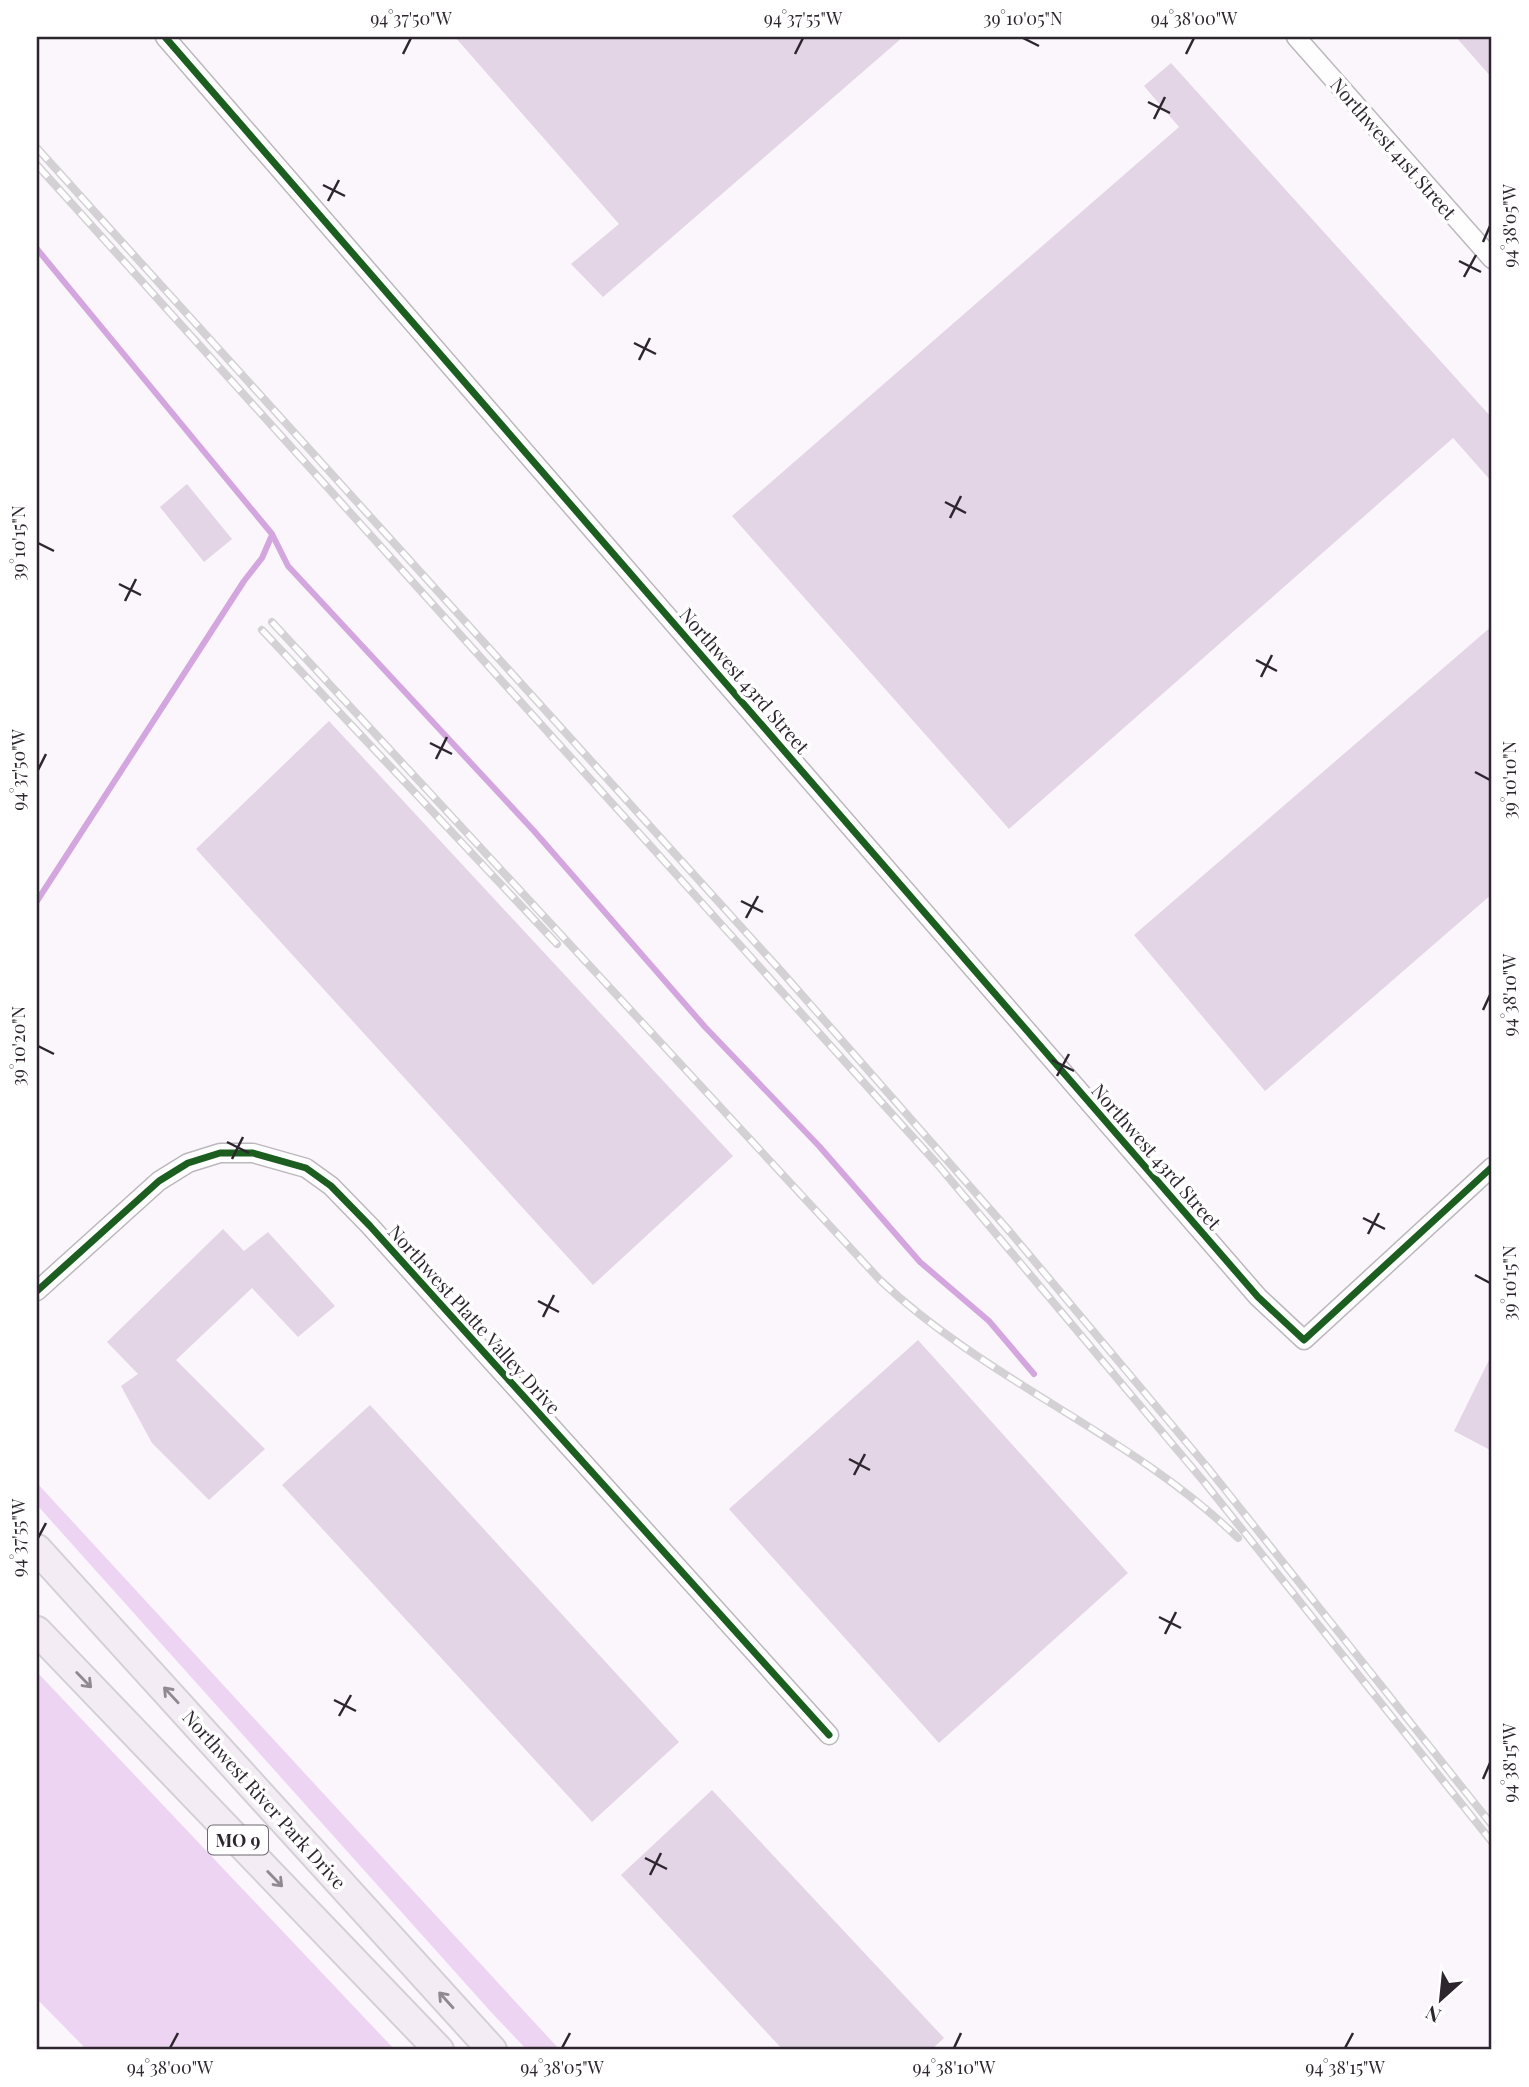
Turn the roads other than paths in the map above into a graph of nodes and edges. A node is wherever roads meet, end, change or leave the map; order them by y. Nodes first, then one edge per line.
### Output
1 (165, 37) edge
2 (1296, 37) edge
3 (1492, 259) edge
4 (1492, 1167) edge
5 (37, 1291) edge
6 (37, 1549) edge
7 (37, 1630) edge
8 (829, 1735) dead end
9 (439, 2050) edge
10 (492, 2050) edge

1 - 4 street, Northwest 43rd Street
2 - 3 street, Northwest 41st Street
5 - 8 street, Northwest Platte Valley Drive
10 -> 6 main road, Northwest River Park Drive / MO 9
7 -> 9 main road, MO 9

